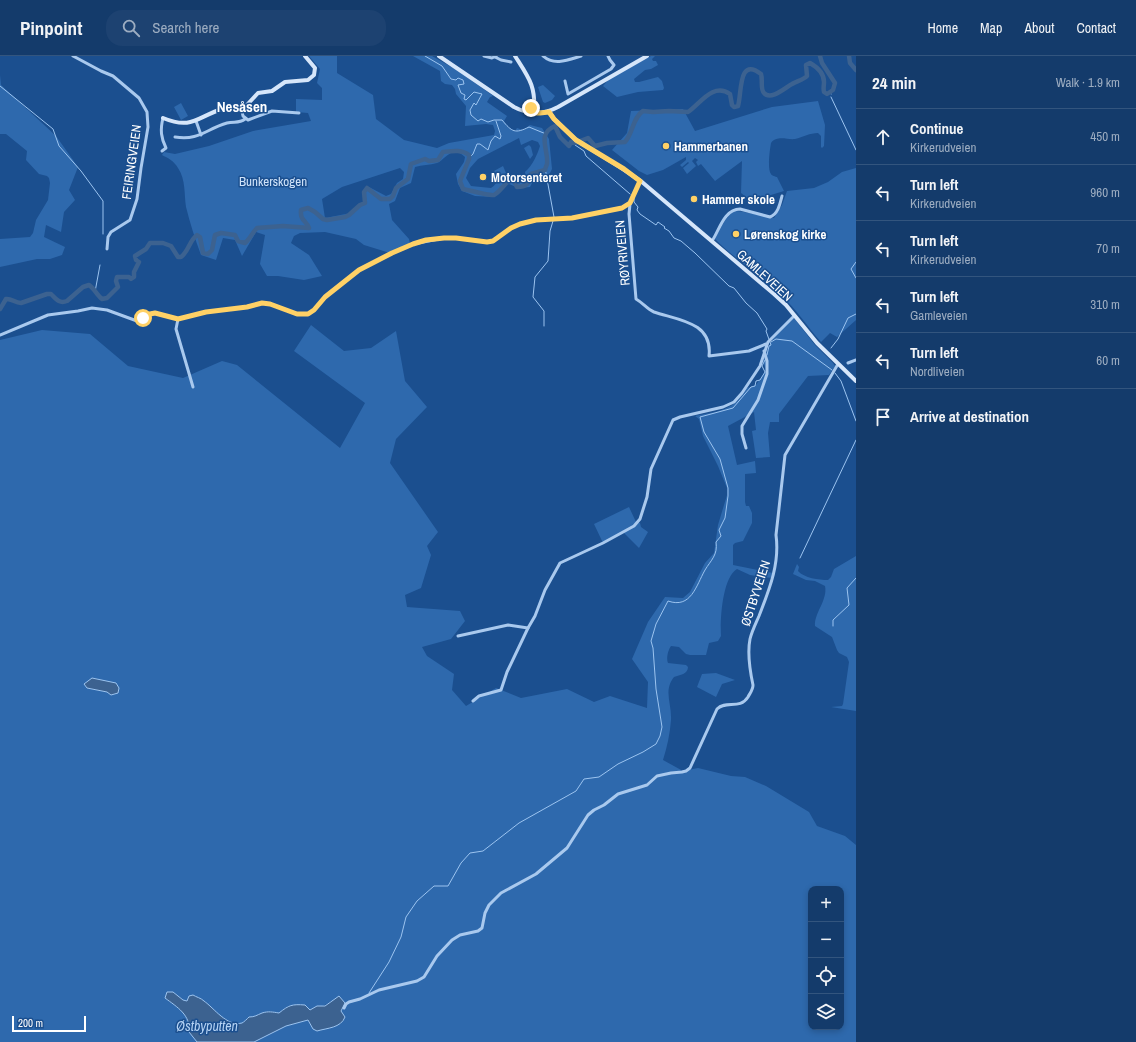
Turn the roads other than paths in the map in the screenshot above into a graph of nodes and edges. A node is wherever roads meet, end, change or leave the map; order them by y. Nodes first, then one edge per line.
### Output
1 (73, 56) edge
2 (305, 56) edge
3 (439, 56) edge
4 (484, 56) edge
5 (515, 56) edge
6 (543, 56) edge
7 (580, 56) edge
8 (608, 56) edge
9 (647, 56) edge
10 (496, 57) edge
11 (511, 62) dead end
12 (565, 81) dead end
13 (241, 107) junction
14 (551, 111) junction
15 (299, 113) dead end
16 (532, 113) junction
17 (163, 118) joint
18 (245, 119) junction
19 (196, 121) junction
20 (201, 135) junction
21 (175, 137) dead end
22 (162, 151) dead end
23 (640, 181) junction
24 (782, 196) dead end
25 (630, 203) junction
26 (712, 242) junction
27 (107, 249) dead end
28 (794, 316) junction
29 (178, 319) junction
30 (0, 336) edge
31 (766, 344) junction
32 (764, 352) junction
33 (856, 360) edge
34 (848, 363) dead end
35 (838, 364) junction
36 (856, 381) edge
37 (193, 387) dead end
38 (746, 448) dead end
39 (528, 628) junction
40 (458, 636) dead end
41 (473, 701) dead end
42 (344, 1008) dead end

1 - 27 street, FEIRINGVEIEN
2 - 13 main road
3 - 16 main road
4 - 10 street
5 - 16 main road
6 - 7 street
8 - 12 street
9 - 14 main road
10 - 11 street
13 - 18 street
13 - 19 main road
14 - 16 main road
14 - 23 main road, GAMLEVEIEN
15 - 18 street
17 - 19 main road
17 - 22 street
18 - 20 street
19 - 20 street
20 - 21 street
23 - 25 street
23 - 26 main road, GAMLEVEIEN
24 - 26 street
25 - 29 street
25 - 31 street, RØYRIVEIEN
26 - 28 main road, GAMLEVEIEN
28 - 31 street
28 - 35 main road, GAMLEVEIEN
29 - 30 street
29 - 37 street
31 - 32 street
32 - 38 street
32 - 39 street
33 - 34 street
35 - 36 main road, GAMLEVEIEN
35 - 42 street, ØSTBYVEIEN
39 - 40 street
39 - 41 street

